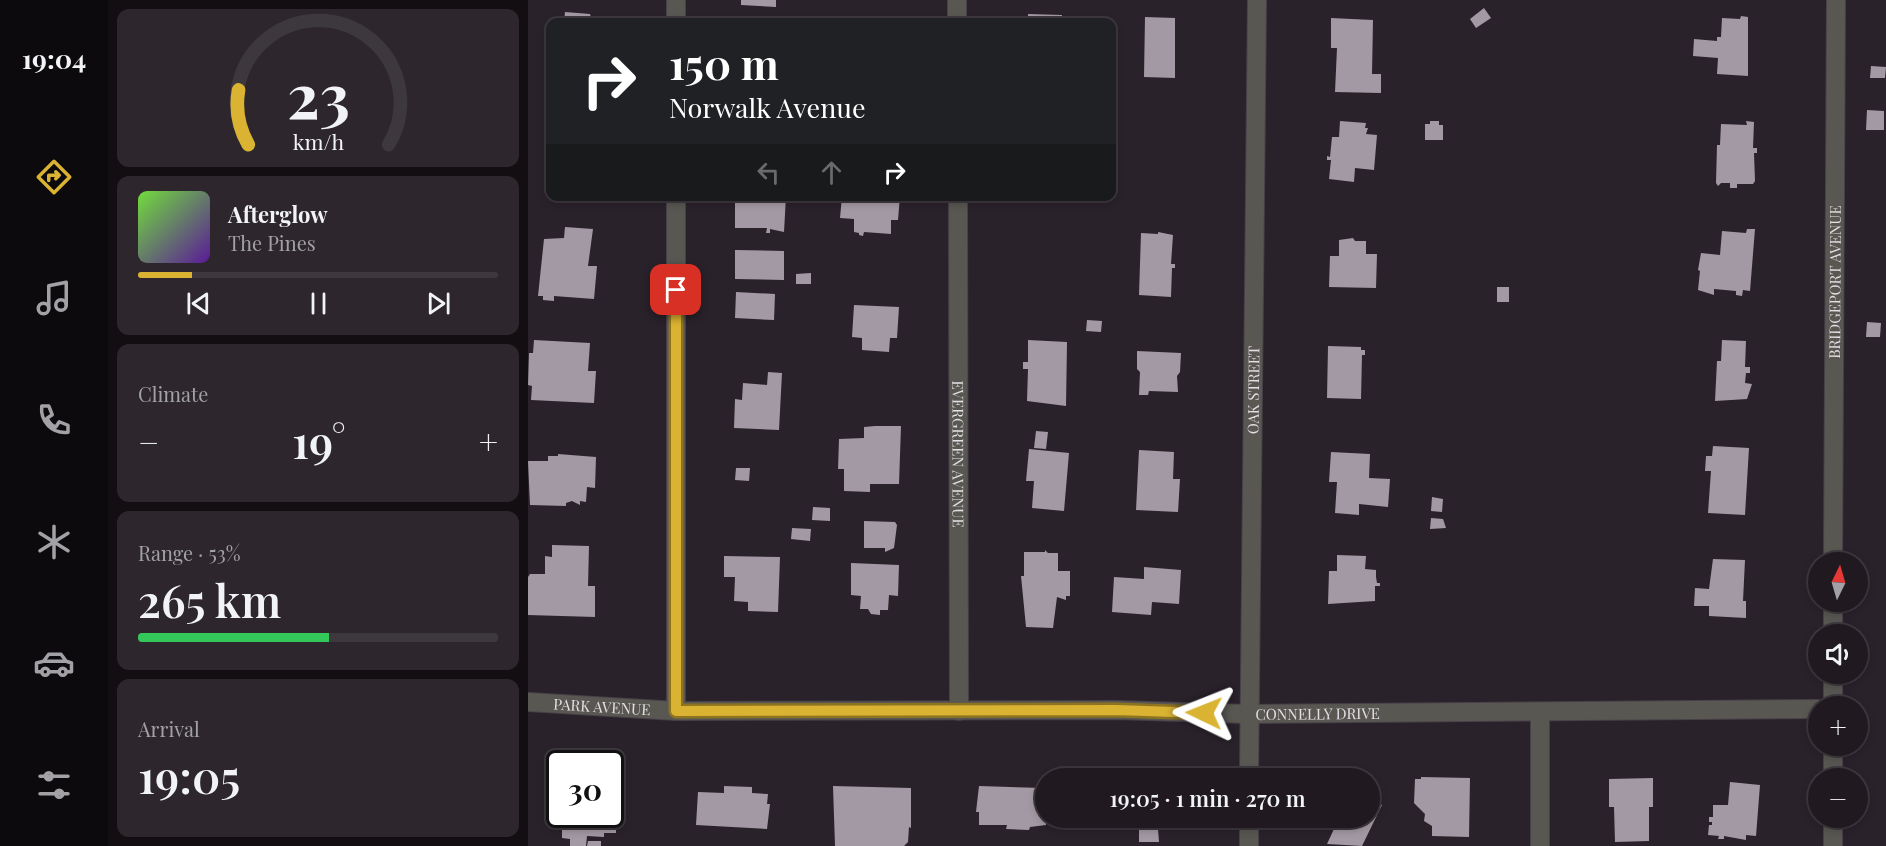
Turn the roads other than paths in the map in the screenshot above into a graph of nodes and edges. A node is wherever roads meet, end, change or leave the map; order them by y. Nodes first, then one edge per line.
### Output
1 (676, 0) edge
2 (957, 0) edge
3 (1257, 0) edge
4 (1836, 0) edge
5 (676, 18) edge
6 (957, 18) edge
7 (676, 201) edge
8 (958, 201) edge
9 (1833, 552) edge
10 (528, 702) edge
11 (1808, 709) edge
12 (676, 711) junction
13 (958, 711) junction
14 (1540, 713) junction
15 (1248, 714) junction
16 (1249, 768) edge
17 (1249, 828) edge
18 (1833, 828) edge
19 (1249, 846) edge
20 (1540, 846) edge
21 (1833, 846) edge

1 - 5 street
2 - 6 street
3 - 15 street, OAK STREET
4 - 9 street, BRIDGEPORT AVENUE
7 - 12 street
8 - 13 street, EVERGREEN AVENUE
10 - 12 street, PARK AVENUE
11 - 14 street, CONNELLY DRIVE
12 - 13 street, CONNELLY DRIVE
13 - 15 street, CONNELLY DRIVE
14 - 15 street, CONNELLY DRIVE
14 - 20 street
15 - 16 street, OAK STREET
17 - 19 street
18 - 21 street

